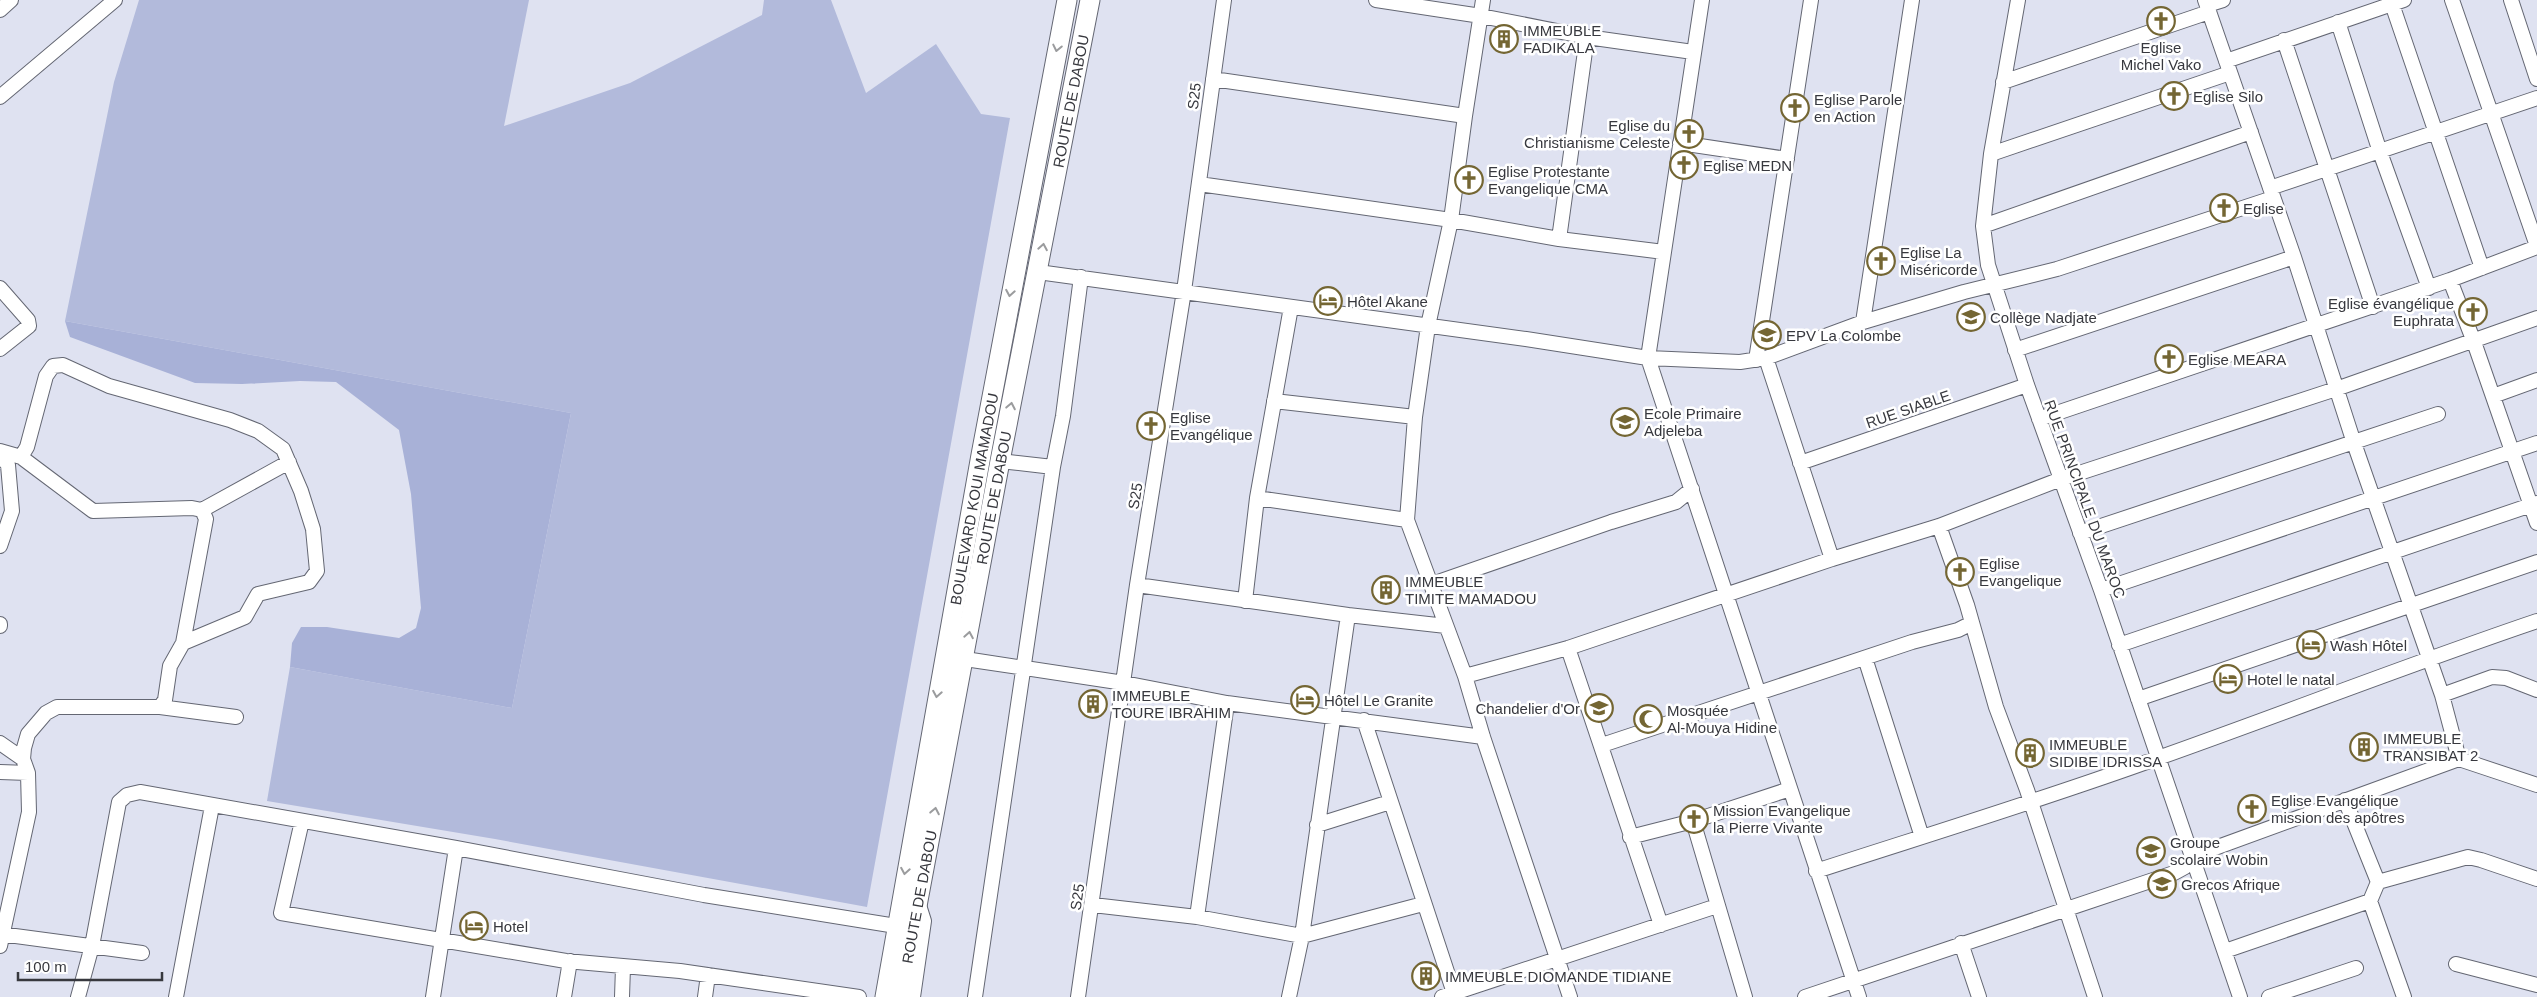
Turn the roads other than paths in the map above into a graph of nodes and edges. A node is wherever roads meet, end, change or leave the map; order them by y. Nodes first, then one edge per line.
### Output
1 (11, 0) edge
2 (115, 0) edge
3 (1067, 0) edge
4 (1090, 0) edge
5 (1224, 0) edge
6 (1376, 0) edge
7 (1484, 0) edge
8 (1702, 0) edge
9 (1811, 0) edge
10 (1912, 0) edge
11 (2222, 0) edge
12 (2452, 0) edge
13 (2511, 0) edge
14 (2021, 1) edge
15 (2398, 2) edge
16 (2207, 6) edge
17 (0, 10) edge
18 (1481, 16) junction
19 (2338, 22) junction
20 (1587, 37) junction
21 (2284, 40) junction
22 (1694, 52) junction
23 (2228, 67) junction
24 (1213, 79) junction
25 (2537, 79) edge
26 (2003, 82) junction
27 (0, 97) edge
28 (2537, 98) edge
29 (2491, 112) junction
30 (1464, 116) junction
31 (2251, 132) junction
32 (2435, 134) junction
33 (1680, 142) junction
34 (2380, 152) junction
35 (1991, 154) junction
36 (1787, 159) junction
37 (2326, 170) junction
38 (1199, 184) junction
39 (2272, 193) junction
40 (1451, 220) junction
41 (1983, 226) junction
42 (1559, 239) junction
43 (2537, 246) edge
44 (1664, 252) junction
45 (2294, 257) junction
46 (2482, 268) junction
47 (1038, 272) junction
48 (1081, 277) junction
49 (2450, 280) junction
50 (1994, 284) junction
51 (0, 288) edge
52 (2429, 288) junction
53 (1184, 291) junction
54 (1291, 307) junction
55 (2372, 307) junction
56 (2537, 318) edge
57 (1863, 322) junction
58 (2315, 325) junction
59 (1428, 326) junction
60 (2474, 342) junction
61 (0, 349) edge
62 (2015, 350) junction
63 (1648, 358) junction
64 (1761, 359) junction
65 (2537, 380) edge
66 (2027, 385) junction
67 (2336, 389) junction
68 (2493, 396) junction
69 (1274, 401) junction
70 (2438, 414) dead end
71 (1415, 417) junction
72 (2039, 419) junction
73 (2354, 443) junction
74 (2537, 443) edge
75 (0, 451) edge
76 (2512, 452) junction
77 (0, 456) edge
78 (21, 456) junction
79 (1000, 461) junction
80 (290, 462) junction
81 (1800, 463) junction
82 (1052, 468) junction
83 (2061, 479) junction
84 (1692, 489) junction
85 (1257, 498) junction
86 (2373, 498) junction
87 (2534, 504) edge
88 (202, 510) junction
89 (1406, 520) junction
90 (2537, 523) edge
91 (1939, 526) junction
92 (2080, 533) junction
93 (0, 546) edge
94 (2393, 551) junction
95 (1832, 559) junction
96 (2537, 562) edge
97 (1432, 584) junction
98 (1137, 585) junction
99 (2100, 590) junction
100 (1727, 594) junction
101 (1244, 601) junction
102 (2412, 605) junction
103 (1348, 615) junction
104 (2537, 622) edge
105 (1972, 623) junction
106 (1446, 626) junction
107 (183, 643) junction
108 (2119, 645) junction
109 (1568, 648) junction
110 (1865, 658) junction
111 (2429, 658) junction
112 (964, 659) junction
113 (1024, 668) junction
114 (1465, 676) junction
115 (1124, 683) junction
116 (2537, 690) edge
117 (1758, 693) junction
118 (2442, 695) junction
119 (2138, 699) junction
120 (1227, 704) junction
121 (160, 707) junction
122 (236, 717) dead end
123 (1332, 717) junction
124 (1364, 720) junction
125 (1483, 736) junction
126 (0, 743) edge
127 (1602, 744) junction
128 (2159, 758) junction
129 (23, 759) junction
130 (2459, 759) junction
131 (0, 772) edge
132 (28, 773) junction
133 (2537, 785) edge
134 (1790, 789) junction
135 (2345, 800) junction
136 (1390, 802) junction
137 (2031, 802) junction
138 (212, 806) junction
139 (302, 821) junction
140 (1693, 821) junction
141 (1317, 825) junction
142 (1630, 837) junction
143 (1922, 837) junction
144 (456, 848) junction
145 (2193, 856) junction
146 (1816, 871) junction
147 (2537, 880) edge
148 (2378, 882) junction
149 (2370, 901) junction
150 (918, 902) junction
151 (1423, 904) junction
152 (1093, 905) junction
153 (1717, 906) junction
154 (2065, 908) junction
155 (1197, 917) junction
156 (1661, 925) junction
157 (896, 926) junction
158 (1302, 936) junction
159 (1, 939) edge
160 (441, 939) junction
161 (1961, 943) junction
162 (92, 946) junction
163 (2225, 951) junction
164 (142, 953) dead end
165 (1558, 958) junction
166 (570, 961) junction
167 (2456, 964) dead end
168 (623, 967) junction
169 (2356, 968) dead end
170 (708, 975) junction
171 (1854, 980) junction
172 (2537, 985) edge
173 (778, 992) edge
174 (1448, 995) edge
175 (78, 997) edge
176 (176, 997) edge
177 (433, 997) edge
178 (564, 997) edge
179 (622, 997) edge
180 (705, 997) edge
181 (858, 997) edge
182 (885, 997) edge
183 (900, 997) edge
184 (913, 997) edge
185 (975, 997) edge
186 (1078, 997) edge
187 (1289, 997) edge
188 (1570, 997) edge
189 (1746, 997) edge
190 (1805, 997) edge
191 (1859, 997) edge
192 (1979, 997) edge
193 (2095, 997) edge
194 (2240, 997) edge
195 (2269, 997) edge
196 (2404, 997) edge

1 - 17 street
2 - 27 street
3 -> 157 main road, BOULEVARD KOUI MAMADOU
47 -> 4 main road, ROUTE DE DABOU
5 - 24 street, S25
6 - 18 street
7 - 18 street
8 - 22 street
9 - 36 street
10 - 57 street
11 - 16 street
12 - 29 street
13 - 25 street
14 - 26 street, RUE PRINCIPALE DU MAROC
15 - 19 street
15 - 32 street
16 - 23 street
16 - 26 street
18 - 20 street
18 - 30 street
19 - 21 street
19 - 34 street
20 - 22 street
20 - 42 street
21 - 23 street
21 - 37 street
22 - 33 street
23 - 31 street
23 - 35 street
24 - 30 street
24 - 38 street, S25
26 - 35 street, RUE PRINCIPALE DU MAROC
28 - 29 street
29 - 32 street
29 - 43 street
30 - 40 street
31 - 39 street
31 - 41 street
32 - 34 street
32 - 46 street
33 - 36 street
33 - 44 street
34 - 37 street
34 - 52 street
35 - 41 street, RUE PRINCIPALE DU MAROC
36 - 64 street
37 - 39 street
37 - 55 street
38 - 40 street
38 - 53 street, S25
39 - 45 street
39 - 50 street
40 - 42 street
40 - 59 street
41 - 50 street, RUE PRINCIPALE DU MAROC
42 - 44 street
43 - 46 street
44 - 63 street
45 - 58 street
45 - 62 street
46 - 49 street
47 - 48 street
79 -> 47 main road, ROUTE DE DABOU
48 - 53 street
48 - 82 street
49 - 52 street
49 - 60 street
50 - 57 street
50 - 62 street, RUE PRINCIPALE DU MAROC
51 - 61 street
52 - 55 street
53 - 54 street
53 - 98 street, S25
54 - 59 street
54 - 69 street
55 - 58 street
56 - 60 street
57 - 64 street
58 - 67 street
58 - 72 street
59 - 63 street
59 - 71 street
60 - 67 street
60 - 68 street
62 - 66 street, RUE PRINCIPALE DU MAROC
63 - 64 street
63 - 84 street
64 - 81 street
65 - 68 street
66 - 72 street, RUE PRINCIPALE DU MAROC
66 - 81 street, RUE SIABLE
67 - 73 street
67 - 83 street
68 - 76 street
69 - 71 street
69 - 85 street
70 - 73 street
71 - 89 street
72 - 83 street, RUE PRINCIPALE DU MAROC
73 - 86 street
73 - 92 street
74 - 76 street
75 - 78 street
76 - 86 street
76 - 87 street
77 - 93 street
78 - 80 street
78 - 88 street
79 - 82 street
112 -> 79 main road, ROUTE DE DABOU
80 - 88 street
80 - 107 street
81 - 95 street
82 - 113 street
83 - 91 street
83 - 92 street, RUE PRINCIPALE DU MAROC
84 - 97 street
84 - 100 street
85 - 89 street
85 - 101 street
86 - 94 street
86 - 99 street
87 - 90 street
87 - 94 street
88 - 107 street
89 - 97 street
91 - 95 street
91 - 105 street
92 - 99 street, RUE PRINCIPALE DU MAROC
94 - 102 street
94 - 108 street
95 - 100 street
96 - 102 street
97 - 106 street
98 - 101 street
98 - 115 street, S25
99 - 108 street, RUE PRINCIPALE DU MAROC
100 - 109 street
100 - 117 street
101 - 103 street
102 - 111 street
102 - 119 street
103 - 106 street
103 - 123 street
104 - 111 street
105 - 110 street
105 - 137 street
106 - 114 street
107 - 121 street
108 - 119 street, RUE PRINCIPALE DU MAROC
109 - 114 street
109 - 127 street
110 - 117 street
110 - 143 street
111 - 118 street
111 - 128 street
112 - 113 street
150 -> 112 main road, ROUTE DE DABOU
113 - 115 street
113 - 185 street
114 - 125 street
115 - 120 street
115 - 152 street, S25
116 - 118 street
117 - 127 street
117 - 134 street
118 - 130 street
119 - 128 street, RUE PRINCIPALE DU MAROC
120 - 123 street
120 - 155 street
121 - 122 street
121 - 129 street
123 - 124 street
123 - 141 street
124 - 125 street
124 - 136 street
125 - 165 street
126 - 129 street
127 - 142 street
128 - 137 street
128 - 145 street, RUE PRINCIPALE DU MAROC
129 - 132 street
130 - 133 street
130 - 135 street
131 - 132 street
132 - 159 street
134 - 140 street
134 - 146 street
135 - 145 street
135 - 148 street
136 - 141 street
136 - 151 street
137 - 143 street
137 - 154 street
138 - 139 street
138 - 162 street
138 - 176 street
139 - 144 street
139 - 160 street
140 - 142 street
140 - 153 street
141 - 158 street
142 - 156 street
143 - 146 street
144 - 157 street
144 - 160 street
145 - 154 street
145 - 163 street, RUE PRINCIPALE DU MAROC
146 - 171 street
147 - 148 street
148 - 149 street
149 - 163 street
149 - 196 street
150 - 183 main road, ROUTE DE DABOU
150 - 184 street
151 - 158 street
151 - 174 street
152 - 155 street
152 - 186 street, S25
153 - 156 street
153 - 189 street
154 - 161 street
154 - 193 street
155 - 158 street
156 - 165 street
157 - 182 main road, BOULEVARD KOUI MAMADOU
158 - 187 street
159 - 162 street
160 - 166 street
160 - 177 street
161 - 171 street
161 - 192 street
162 - 164 street
162 - 175 street
163 - 194 street, RUE PRINCIPALE DU MAROC
165 - 174 street
165 - 188 street
166 - 168 street
166 - 178 street
167 - 172 street
168 - 170 street
168 - 179 street
169 - 195 street
170 - 173 street
170 - 180 street
171 - 190 street
171 - 191 street
173 - 181 street

